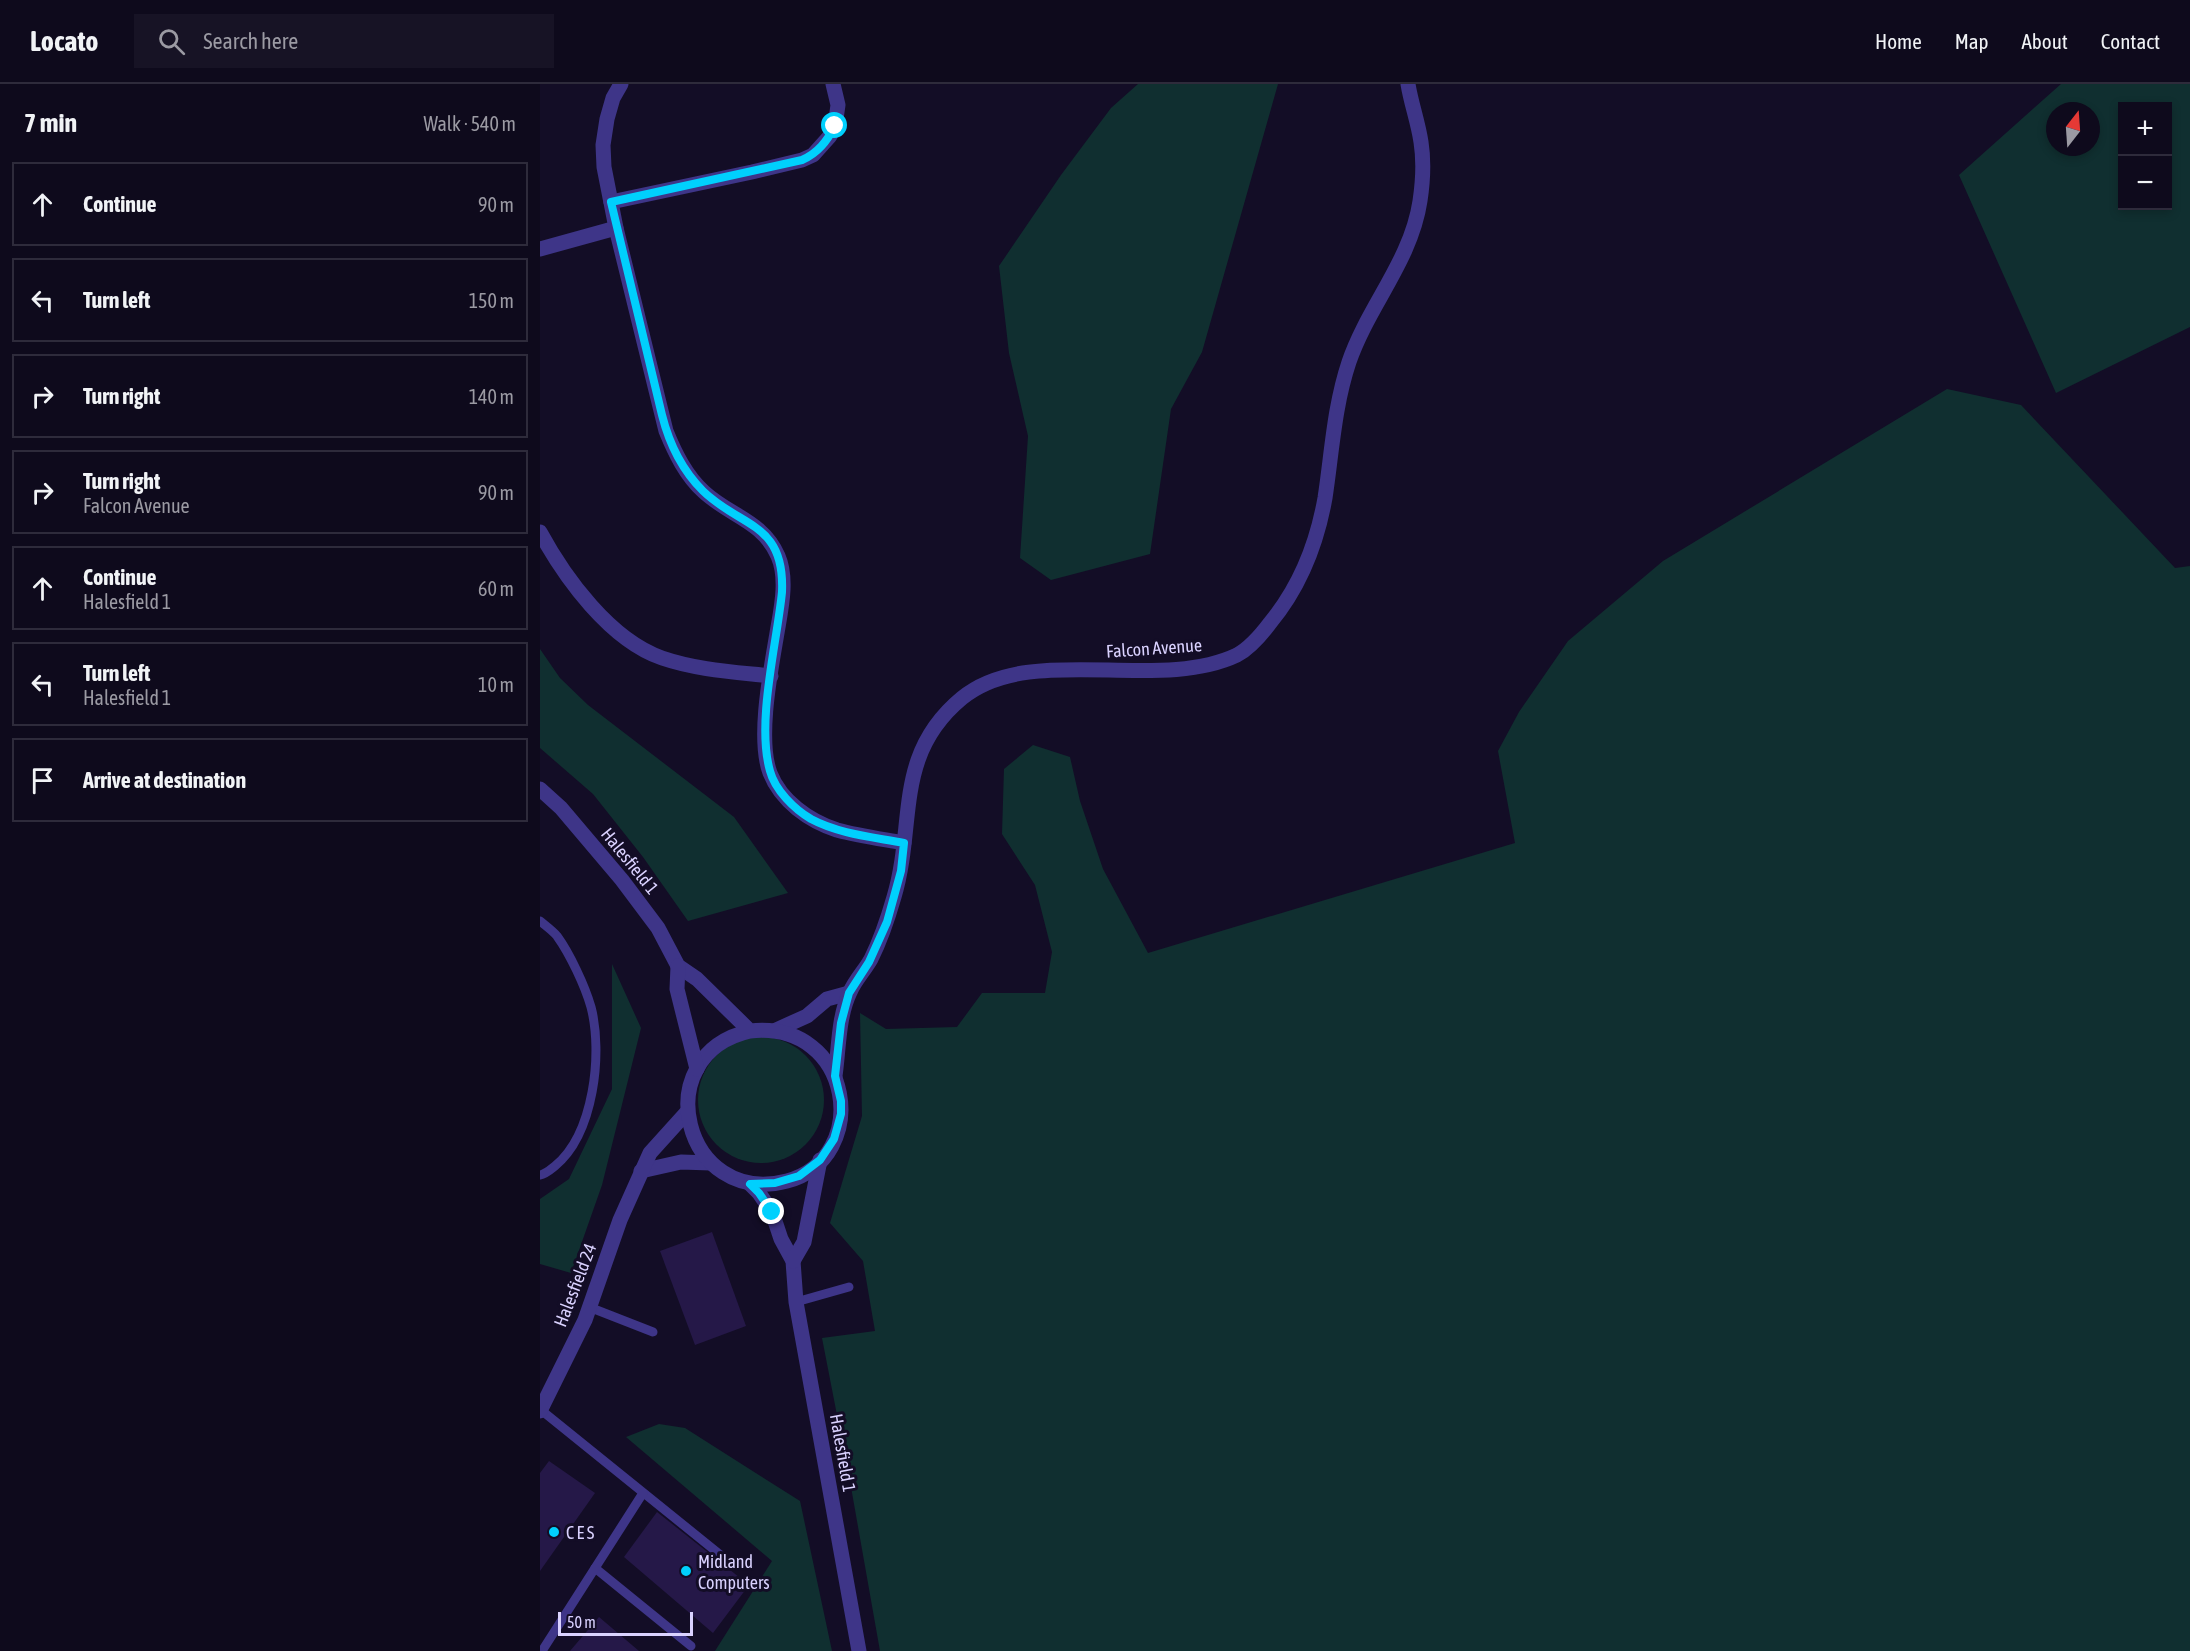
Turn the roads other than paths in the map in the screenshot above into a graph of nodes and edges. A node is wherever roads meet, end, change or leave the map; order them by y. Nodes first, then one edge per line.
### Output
1 (621, 84) edge
2 (833, 84) edge
3 (1408, 84) edge
4 (611, 202) junction
5 (616, 228) junction
6 (540, 249) edge
7 (540, 532) edge
8 (771, 676) junction
9 (540, 789) edge
10 (904, 843) junction
11 (540, 921) edge
12 (678, 966) junction
13 (849, 993) junction
14 (776, 1030) junction
15 (750, 1031) junction
16 (697, 1069) junction
17 (835, 1076) junction
18 (687, 1112) junction
19 (820, 1160) junction
20 (711, 1163) junction
21 (641, 1171) junction
22 (540, 1175) edge
23 (750, 1184) junction
24 (793, 1261) junction
25 (849, 1287) dead end
26 (796, 1302) junction
27 (589, 1307) junction
28 (653, 1332) dead end
29 (540, 1410) edge
30 (643, 1493) junction
31 (723, 1557) dead end
32 (595, 1568) junction
33 (691, 1646) dead end
34 (542, 1651) edge
35 (859, 1651) edge

1 - 4 street
2 - 4 street
3 - 10 street, Falcon Avenue
4 - 5 street
5 - 6 street
5 - 8 street
7 - 8 street
8 - 10 street
9 - 12 street, Halesfield 1
10 - 13 street, Falcon Avenue
11 - 22 lane
12 - 15 street, Halesfield 1
12 - 16 street, Halesfield 1
13 - 14 street
13 - 17 street, Falcon Avenue
14 - 15 street, Halesfield 1
14 - 17 street, Halesfield 1
15 - 16 street, Halesfield 1
16 - 18 street, Halesfield 1
17 - 19 street, Halesfield 1
18 - 20 street, Halesfield 1
18 - 21 street, Halesfield 24
19 - 23 street, Halesfield 1
19 - 24 street, Halesfield 1
20 - 21 street
20 - 23 street, Halesfield 1
21 - 27 street, Halesfield 24
23 - 24 street, Halesfield 1
24 - 26 street, Halesfield 1
25 - 26 lane
26 - 35 street, Halesfield 1
27 - 28 lane
27 - 29 street, Halesfield 24
29 - 30 lane
30 - 31 lane
30 - 32 lane
32 - 33 lane
32 - 34 lane

